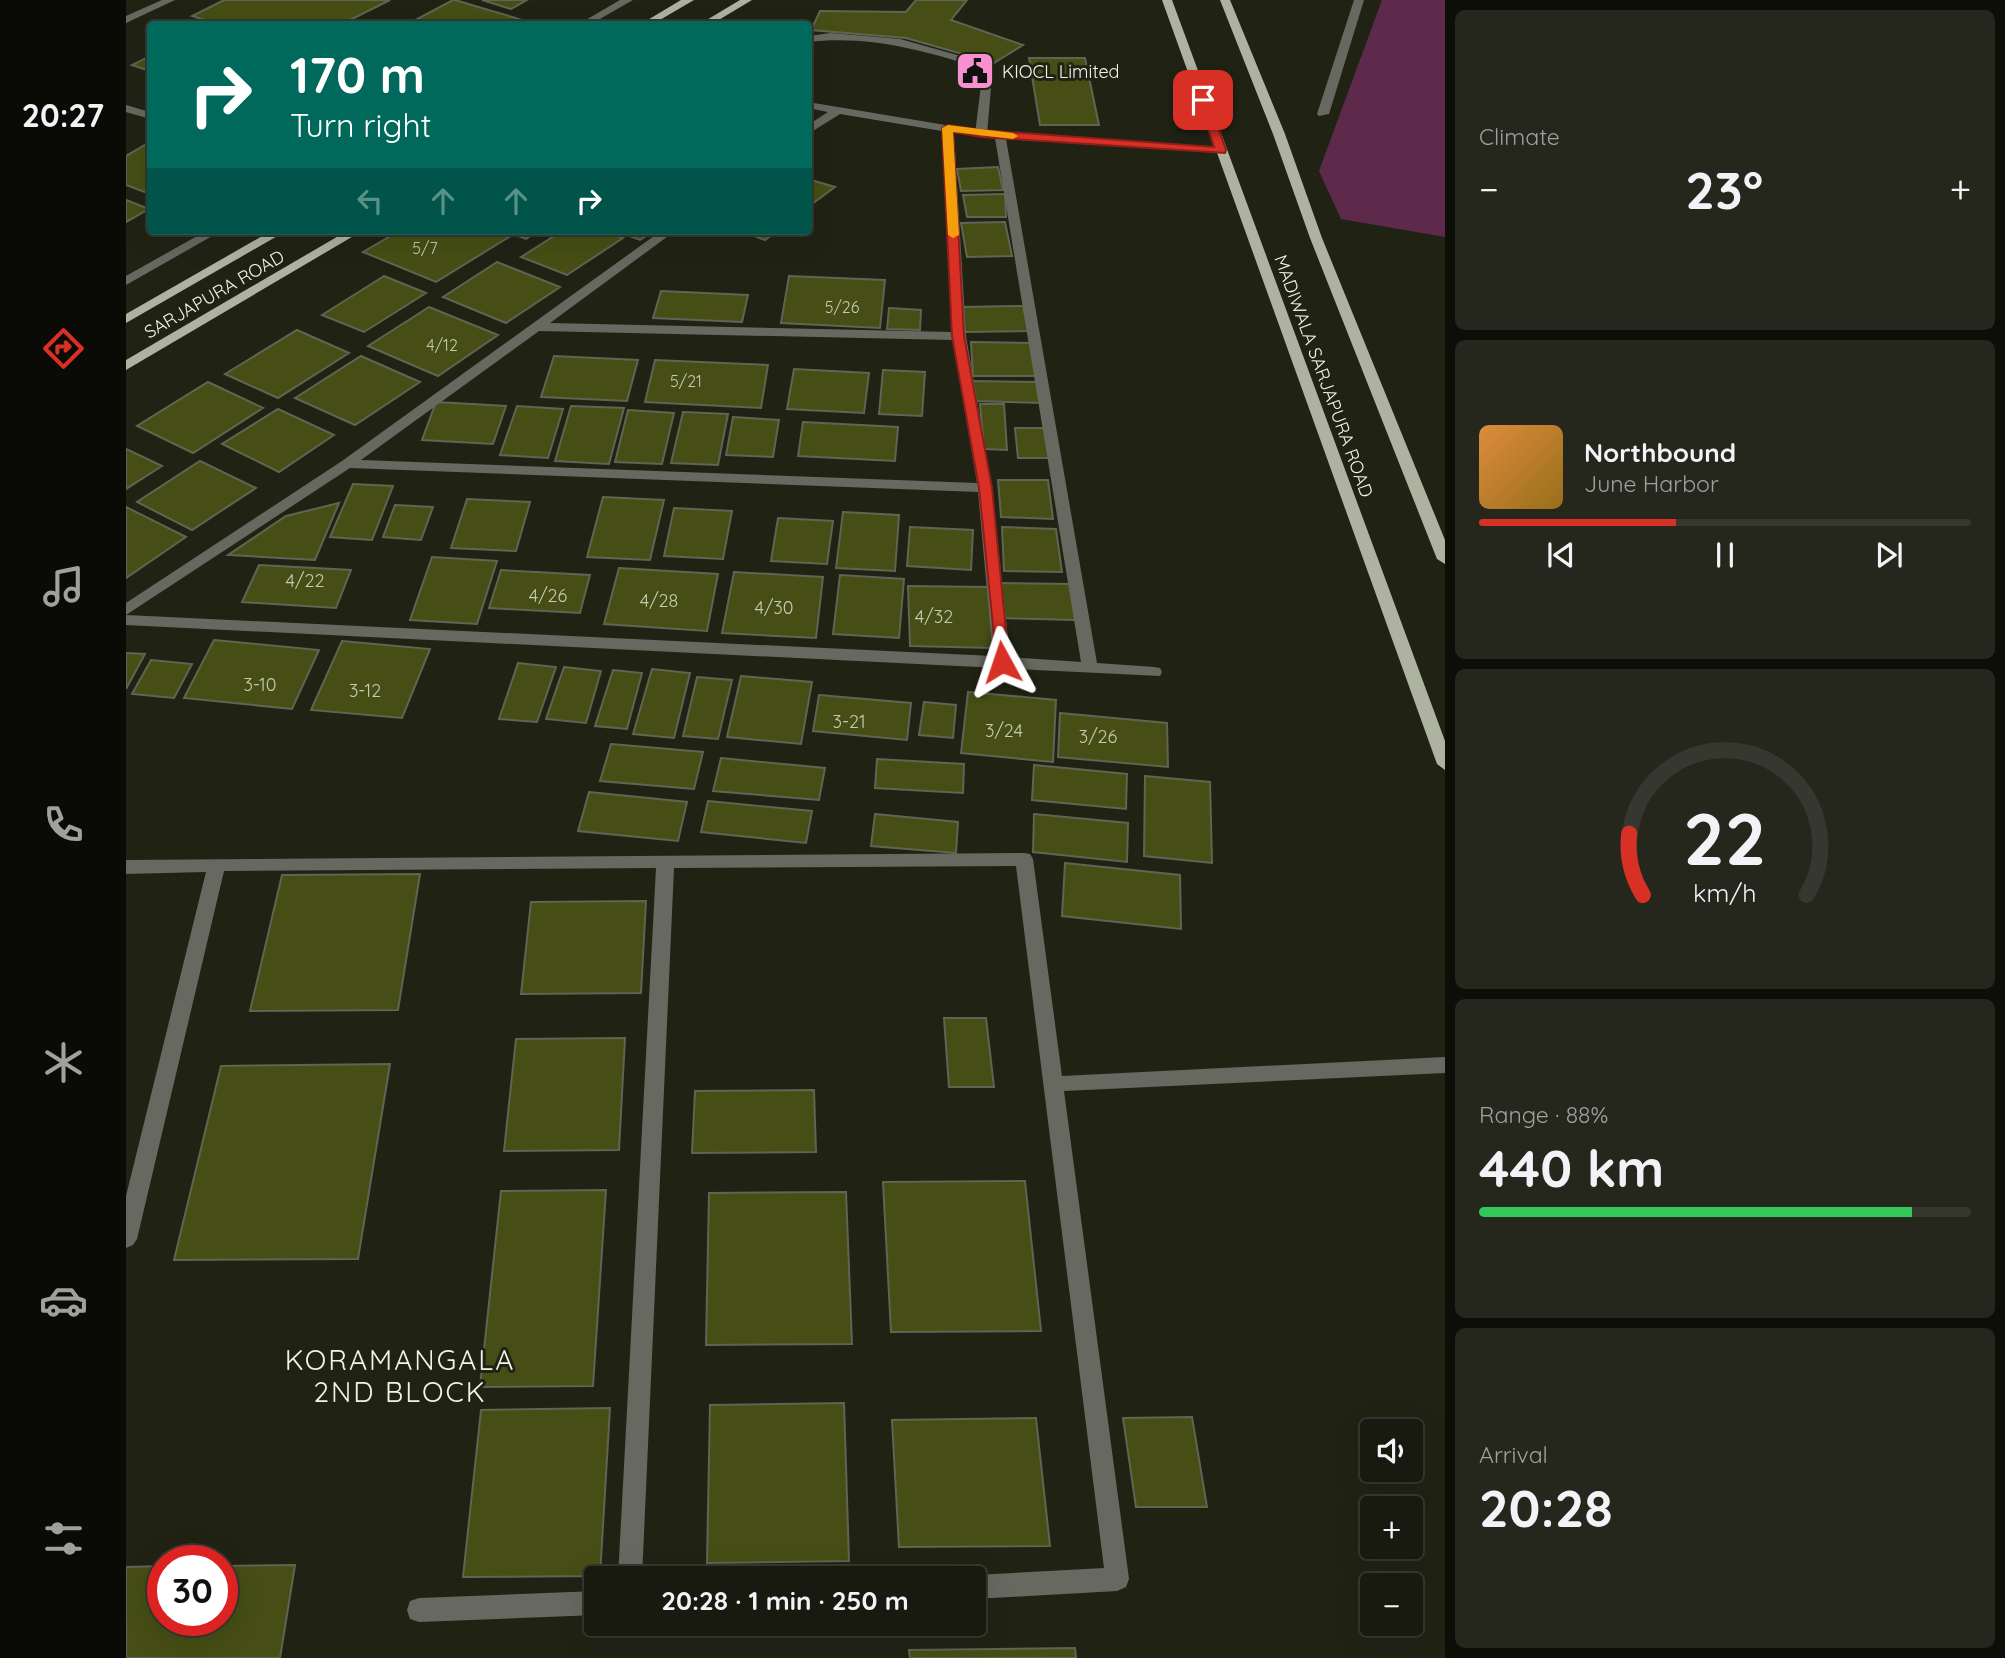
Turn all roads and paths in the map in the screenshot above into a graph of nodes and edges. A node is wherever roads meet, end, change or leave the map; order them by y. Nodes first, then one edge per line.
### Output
1 (170, 0) edge
2 (628, 0) edge
3 (689, 0) edge
4 (747, 0) edge
5 (1167, 0) edge
6 (1225, 0) edge
7 (1359, 0) edge
8 (126, 20) edge
9 (590, 21) edge
10 (651, 21) edge
11 (710, 21) edge
12 (812, 39) edge
13 (812, 106) edge
14 (126, 108) edge
15 (838, 110) junction
16 (1323, 114) dead end
17 (147, 115) edge
18 (812, 128) edge
19 (948, 128) junction
20 (981, 134) junction
21 (1000, 135) junction
22 (1221, 150) junction
23 (208, 235) edge
24 (273, 235) edge
25 (349, 235) edge
26 (663, 235) edge
27 (126, 281) edge
28 (126, 319) edge
29 (535, 327) junction
30 (958, 336) junction
31 (126, 366) edge
32 (347, 464) junction
33 (985, 488) junction
34 (1445, 559) edge
35 (126, 610) edge
36 (126, 620) edge
37 (1002, 662) junction
38 (1090, 667) junction
39 (1154, 672) dead end
40 (1445, 764) edge
41 (665, 862) junction
42 (217, 865) junction
43 (126, 867) edge
44 (1445, 1065) edge
45 (1053, 1084) junction
46 (126, 1239) edge
47 (631, 1566) edge
48 (986, 1586) edge
49 (584, 1604) edge
50 (419, 1610) dead end

1 - 8 street
2 - 9 street
3 - 10 main road
4 - 11 main road
5 - 22 main road, MADIWALA SARJAPURA ROAD
6 - 34 main road, MADIWALA SARJAPURA ROAD
7 - 16 street
12 - 20 street
13 - 15 street
14 - 17 street
15 - 18 street
15 - 19 street
19 - 20 street
19 - 30 street
20 - 21 street
21 - 22 street
21 - 38 street
22 - 40 main road, MADIWALA SARJAPURA ROAD
23 - 27 street
24 - 28 main road, SARJAPURA ROAD
25 - 31 main road, SARJAPURA ROAD
26 - 29 street
29 - 30 street
29 - 32 street
30 - 33 street
32 - 33 street
32 - 35 street
33 - 37 street
36 - 37 street
37 - 38 street
38 - 39 street
41 - 42 street
41 - 45 street
41 - 47 street
42 - 43 street
42 - 46 street
44 - 45 street
45 - 48 street
49 - 50 street

